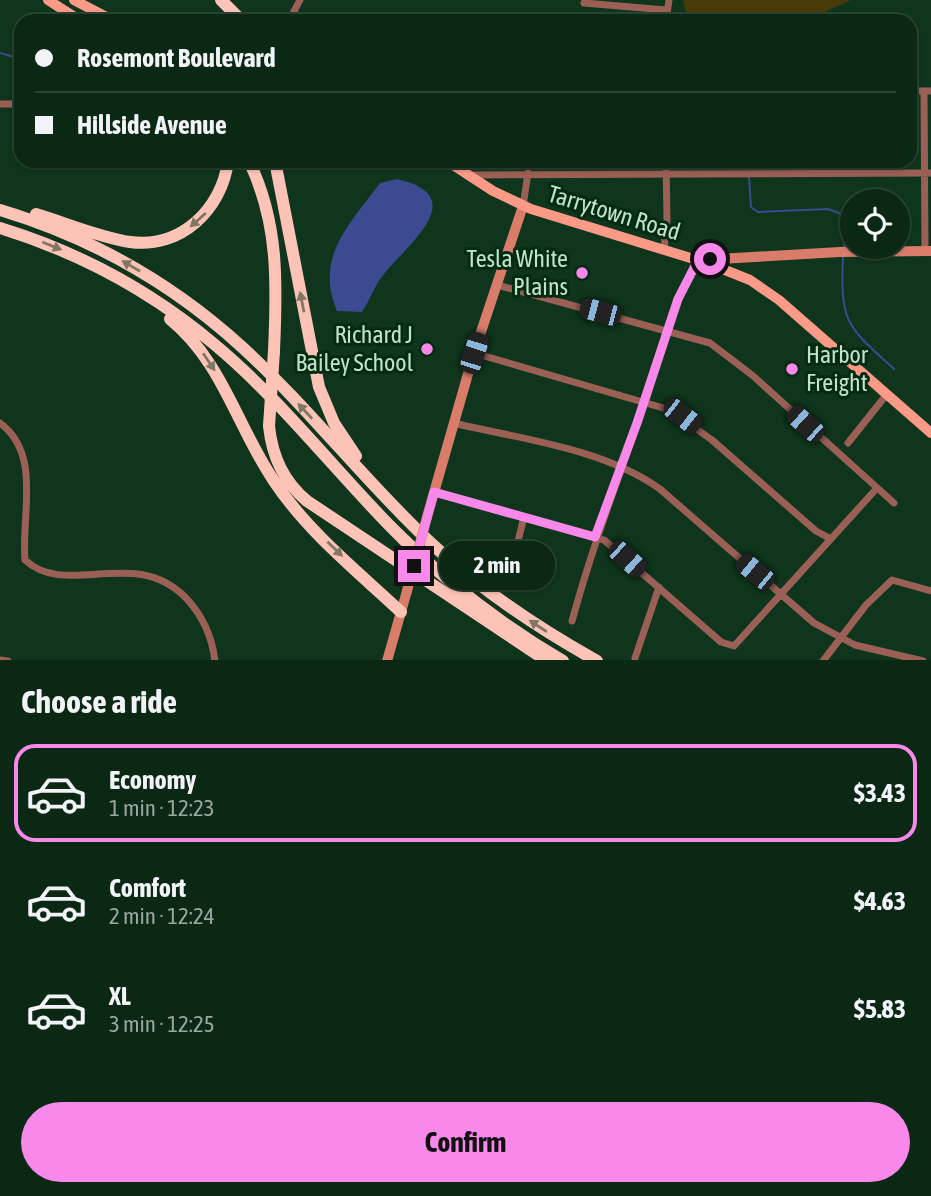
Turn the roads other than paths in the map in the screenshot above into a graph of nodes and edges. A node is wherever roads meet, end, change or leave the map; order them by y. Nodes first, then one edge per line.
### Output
1 (48, 0) edge
2 (74, 0) edge
3 (221, 0) edge
4 (669, 0) edge
5 (584, 3) dead end
6 (666, 10) junction
7 (69, 14) edge
8 (101, 14) edge
9 (235, 14) edge
10 (666, 14) edge
11 (928, 90) edge
12 (226, 168) edge
13 (252, 168) edge
14 (276, 168) edge
15 (458, 168) edge
16 (666, 168) edge
17 (793, 168) edge
18 (666, 172) junction
19 (793, 172) junction
20 (528, 173) junction
21 (928, 173) edge
22 (468, 175) junction
23 (0, 203) edge
24 (523, 206) junction
25 (0, 211) edge
26 (0, 228) edge
27 (664, 250) junction
28 (928, 251) edge
29 (698, 260) junction
30 (103, 269) junction
31 (497, 285) junction
32 (668, 331) junction
33 (474, 353) junction
34 (887, 394) junction
35 (645, 400) junction
36 (0, 423) edge
37 (453, 423) junction
38 (931, 433) edge
39 (848, 443) dead end
40 (622, 467) junction
41 (877, 488) junction
42 (434, 492) junction
43 (894, 503) dead end
44 (402, 515) junction
45 (524, 517) junction
46 (595, 537) junction
47 (831, 539) junction
48 (508, 581) dead end
49 (659, 587) junction
50 (931, 591) edge
51 (782, 595) junction
52 (401, 612) junction
53 (572, 621) dead end
54 (840, 638) junction
55 (635, 659) dead end
56 (0, 660) edge
57 (8, 660) edge
58 (215, 660) edge
59 (387, 660) edge
60 (547, 660) edge
61 (563, 660) edge
62 (597, 660) edge
63 (823, 660) edge
64 (923, 660) edge

1 - 7 main road
2 - 8 main road
3 - 9 highway
4 - 6 street
5 - 6 street
6 - 10 street
11 - 21 street
12 -> 23 highway
13 - 60 highway, bridge
44 -> 14 highway
15 - 22 main road, Tarrytown Road
16 - 18 street
17 - 19 street
18 - 19 street
18 - 20 street
18 - 27 street
19 - 21 street
20 - 22 street
20 - 24 street
21 - 28 street
22 - 24 main road, Tarrytown Road
24 - 27 main road, Tarrytown Road
24 - 31 main road
44 -> 25 highway
26 -> 30 highway
27 - 29 main road, Tarrytown Road
28 - 29 main road
29 - 32 street
29 - 34 main road, Tarrytown Road
30 -> 52 highway
30 - 61 highway
31 - 32 street
31 - 33 main road
32 - 35 street
32 - 41 street
33 - 35 street
33 - 37 main road
34 - 38 main road, Tarrytown Road
34 - 39 street
35 - 40 street
35 - 47 street
36 - 58 street
37 - 40 street
37 - 42 main road
40 - 46 street
40 - 51 street
41 - 43 street
41 - 47 street
42 - 45 street
42 - 52 main road, bridge
62 -> 44 highway
45 - 46 street
45 - 48 street
46 - 49 street
46 - 53 street
47 - 51 street
49 - 51 street
49 - 55 street
50 - 54 street
51 - 54 street
52 - 59 main road
54 - 63 street
54 - 64 street
56 - 57 street

